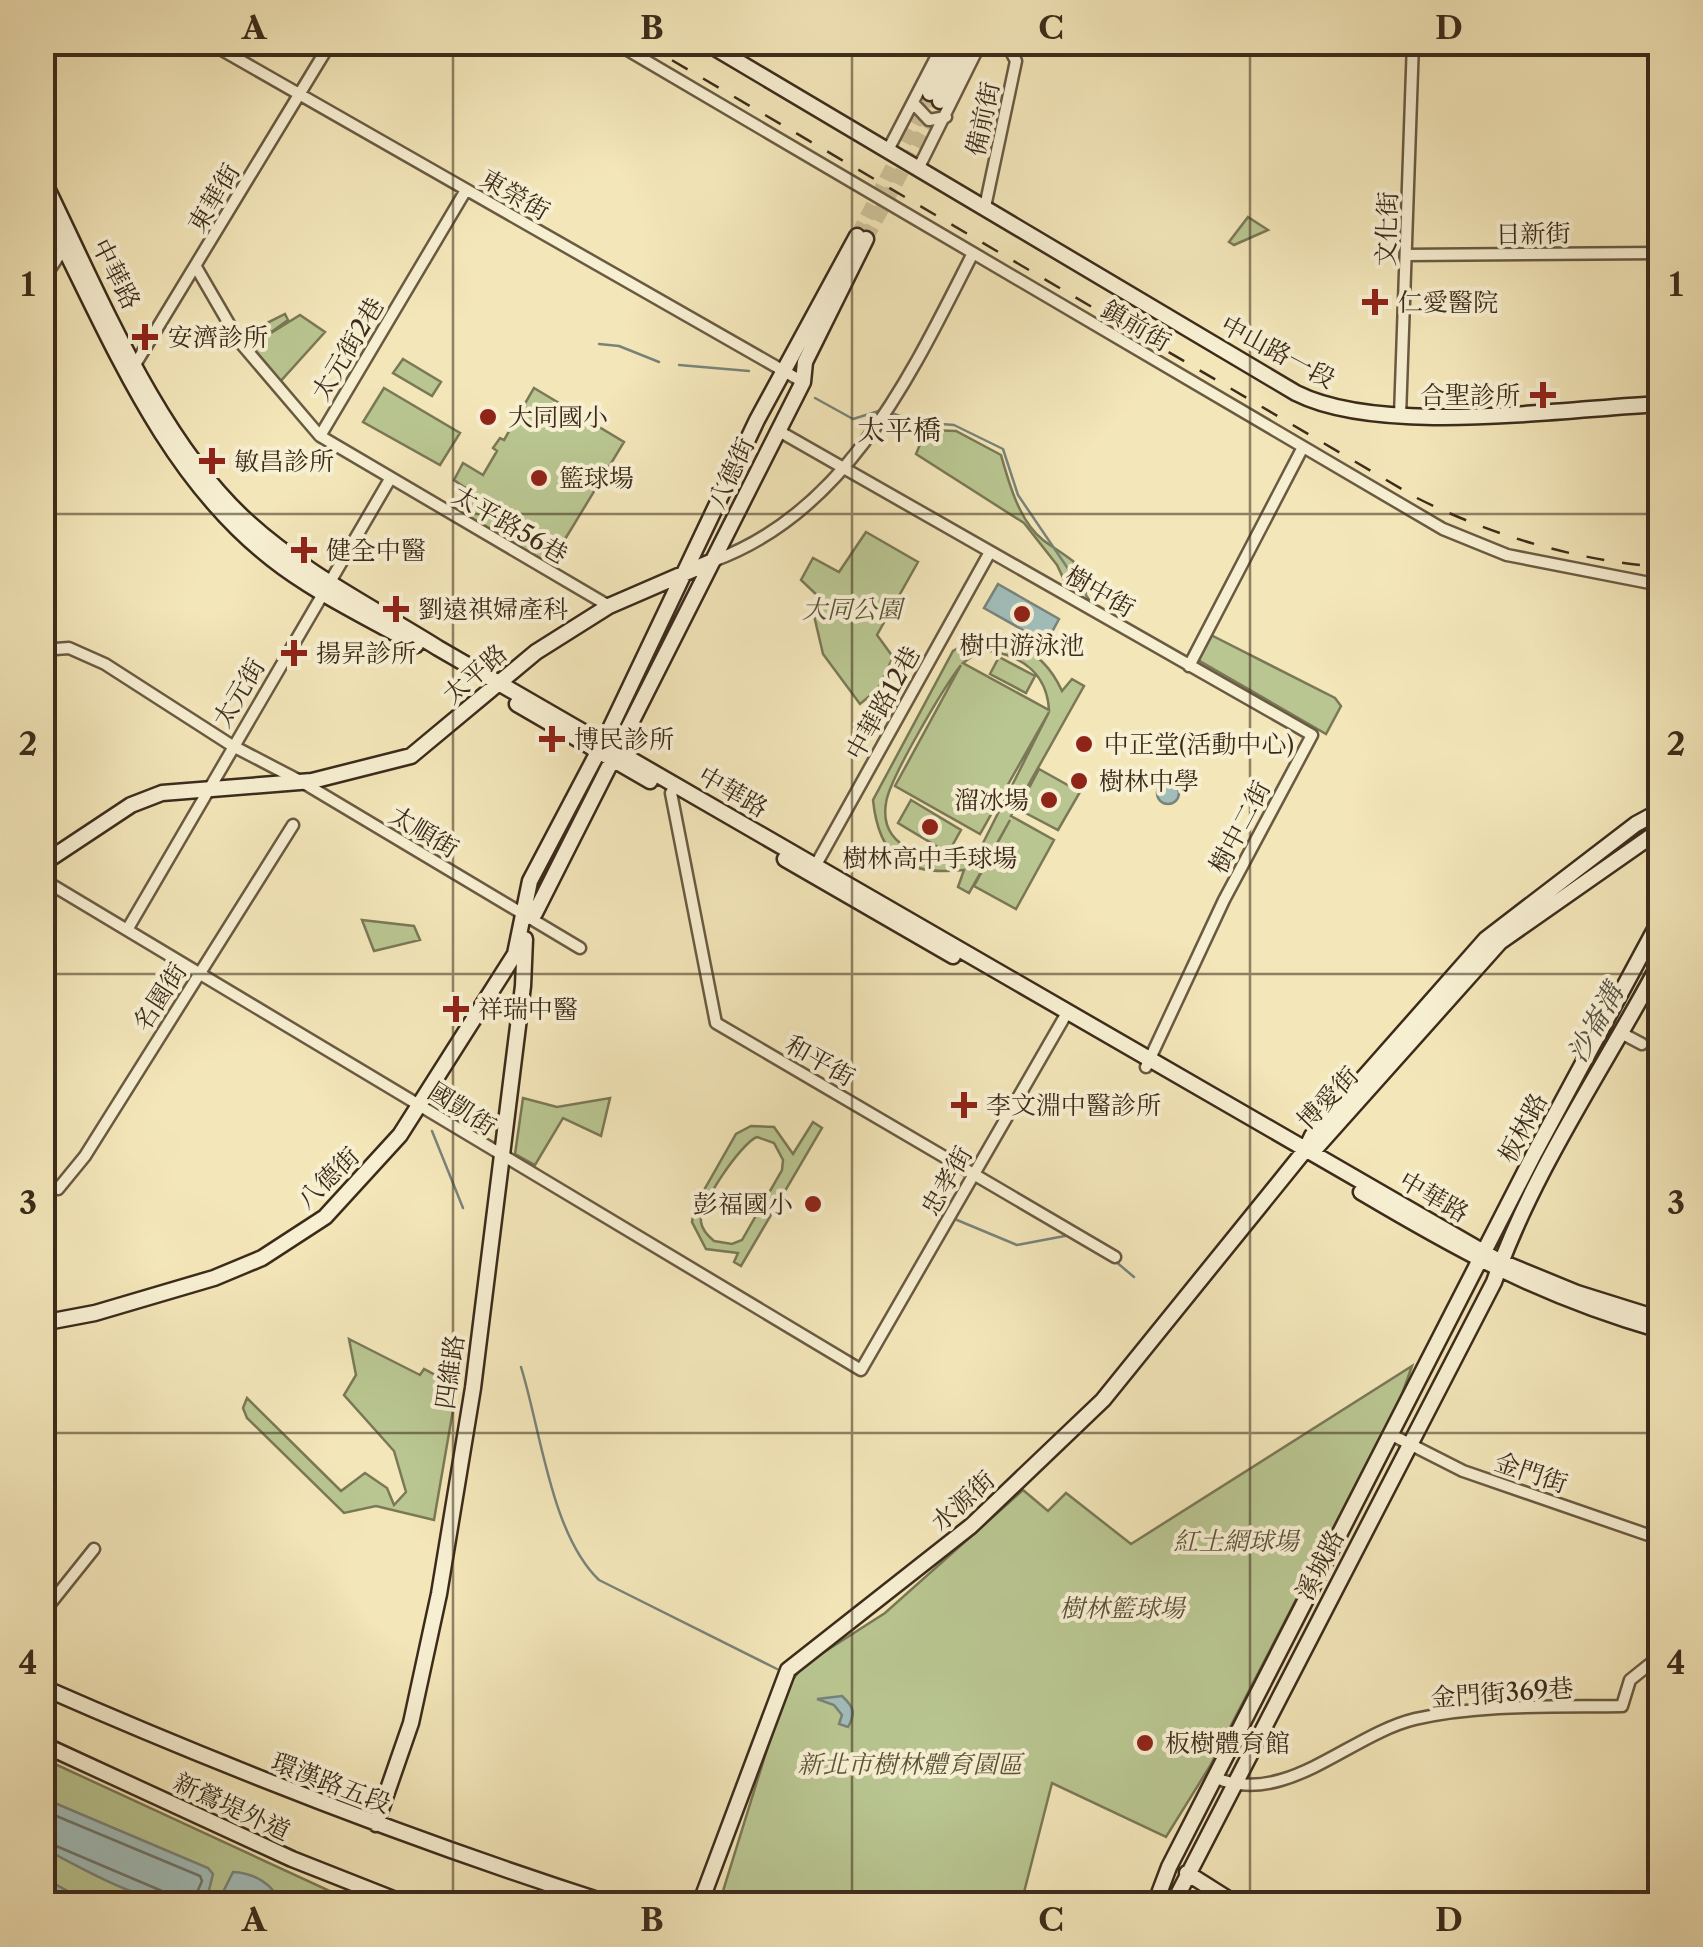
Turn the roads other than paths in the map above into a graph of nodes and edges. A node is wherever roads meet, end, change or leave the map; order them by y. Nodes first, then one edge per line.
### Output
1 (208, 42) edge
2 (331, 42) edge
3 (614, 42) edge
4 (704, 42) edge
5 (944, 42) edge
6 (955, 42) edge
7 (968, 42) edge
8 (981, 42) edge
9 (1006, 42) edge
10 (1413, 42) edge
11 (1648, 42) edge
12 (1660, 70) edge
13 (300, 95) junction
14 (914, 104) junction
15 (946, 117) junction
16 (888, 150) junction
17 (919, 167) junction
18 (42, 178) edge
19 (466, 190) junction
20 (42, 204) edge
21 (985, 206) junction
22 (862, 238) tunnel mouth
23 (71, 248) junction
24 (974, 253) junction
25 (1660, 253) edge
26 (1406, 256) junction
27 (196, 267) junction
28 (42, 281) edge
29 (800, 360) junction
30 (133, 369) junction
31 (783, 370) junction
32 (802, 382) junction
33 (1660, 404) edge
34 (1400, 416) junction
35 (777, 430) junction
36 (320, 436) junction
37 (1304, 447) junction
38 (842, 467) junction
39 (390, 478) junction
40 (990, 552) junction
41 (713, 561) junction
42 (680, 575) junction
43 (1660, 585) edge
44 (325, 586) junction
45 (609, 606) junction
46 (42, 650) edge
47 (1189, 666) junction
48 (495, 686) junction
49 (231, 745) junction
50 (601, 747) junction
51 (616, 755) junction
52 (302, 782) junction
53 (673, 789) junction
54 (206, 790) junction
55 (1660, 811) edge
56 (294, 824) dead end
57 (1660, 830) edge
58 (42, 864) edge
59 (814, 870) junction
60 (42, 879) edge
61 (525, 918) junction
62 (1660, 920) edge
63 (127, 930) junction
64 (580, 948) dead end
65 (1660, 963) edge
66 (199, 973) junction
67 (1066, 1015) junction
68 (1622, 1034) junction
69 (1642, 1044) dead end
70 (1148, 1063) junction
71 (421, 1105) junction
72 (1304, 1152) junction
73 (502, 1158) junction
74 (974, 1174) junction
75 (58, 1189) dead end
76 (1115, 1256) dead end
77 (1482, 1257) junction
78 (1499, 1266) junction
79 (1660, 1319) edge
80 (42, 1322) edge
81 (1660, 1330) edge
82 (861, 1370) joint
83 (1392, 1435) junction
84 (1410, 1444) junction
85 (1660, 1539) edge
86 (94, 1549) dead end
87 (42, 1614) edge
88 (1660, 1656) edge
89 (42, 1688) edge
90 (42, 1744) edge
91 (1216, 1778) junction
92 (1235, 1786) junction
93 (376, 1824) junction
94 (1185, 1876) junction
95 (406, 1904) edge
96 (610, 1904) edge
97 (700, 1904) edge
98 (1155, 1904) edge
99 (1173, 1904) edge
100 (1236, 1904) edge

1 - 13 street, 東榮街
2 - 13 street, 東華街
3 - 24 street, 鎮前街
4 - 16 street, 中山路一段
5 - 14 street
6 - 7 street
8 - 15 street
9 - 21 street, 備前街
10 - 26 street, 文化街
11 - 12 street
13 - 19 street, 東榮街
13 - 27 street, 東華街
14 - 15 street
14 - 16 street
15 - 17 street
16 - 17 street, 中山路一段
17 - 21 street, 中山路一段
18 - 23 street, 中華路
19 - 31 street, 東榮街
19 - 36 street, 太元街2巷
20 - 23 street, 中華路
21 - 34 street, 中山路一段
22 - 29 street
23 - 28 street
23 - 30 street, 中華路
24 - 37 street, 鎮前街
24 - 38 street, 太平路
25 - 26 street, 日新街
26 - 34 street, 文化街
27 - 30 street, 東華街
27 - 36 street
29 - 31 street, 八德街
29 - 32 street, 八德街
30 - 44 street, 中華路
31 - 32 street, 東榮街
31 - 42 street, 八德街
32 - 35 street, 八德街
33 - 34 street, 中山路一段
35 - 38 street, 樹中街
35 - 41 street, 八德街
36 - 39 street, 太元街2巷
37 - 43 street, 鎮前街
37 - 47 street
38 - 40 street, 樹中街
38 - 41 street, 太平路
39 - 44 street, 太元街
39 - 45 street, 太平路56巷
40 - 47 street, 樹中街
40 - 59 street, 中華路12巷
41 - 42 street, 太平路
41 - 51 street, 八德街
42 - 45 street, 太平路
42 - 50 street, 八德街
44 - 48 street, 中華路
44 - 49 street, 太元街
45 - 48 street, 太平路
46 - 49 street
47 - 70 street, 樹中二街
48 - 50 street, 中華路
48 - 52 street, 太平路
49 - 52 street, 太順街
49 - 54 street, 太元街
50 - 51 street, 中華路
50 - 61 street, 八德街
51 - 53 street, 中華路
51 - 61 street, 八德街
52 - 54 street, 太平路
52 - 61 street, 太順街
53 - 59 street, 中華路
53 - 74 street, 和平街
54 - 58 street, 太平路
54 - 63 street, 太元街
55 - 72 street, 博愛街
56 - 66 street, 名園街
57 - 72 street, 博愛街
59 - 67 street, 中華路
60 - 63 street, 國凱街
61 - 64 street, 太順街
61 - 71 street, 八德街
61 - 73 street, 四維路
62 - 77 street, 板林路
63 - 66 street, 國凱街
65 - 68 street, 板林路
66 - 71 street, 國凱街
66 - 75 street, 名園街
67 - 70 street, 中華路
67 - 74 street, 忠孝街
68 - 69 street
68 - 78 street, 板林路
70 - 72 street, 中華路
71 - 73 street, 國凱街
71 - 80 street, 八德街
72 - 77 street, 中華路
72 - 97 street, 水源街
73 - 82 street, 國凱街
73 - 93 street, 四維路
74 - 76 street, 和平街
74 - 82 street, 忠孝街
77 - 78 street, 中華路
77 - 83 street, 溪城路
78 - 79 street
78 - 81 street
78 - 84 street, 溪城路
83 - 84 street, 金門街
83 - 91 street, 溪城路
84 - 85 street, 金門街
84 - 92 street, 溪城路
86 - 87 street
88 - 92 street, 金門街369巷
89 - 93 street, 環漢路五段
90 - 95 street, 新鶯堤外道
91 - 92 street
91 - 98 street, 溪城路
92 - 94 street, 溪城路
93 - 96 street, 環漢路五段
94 - 99 street, 溪城路
94 - 100 street

